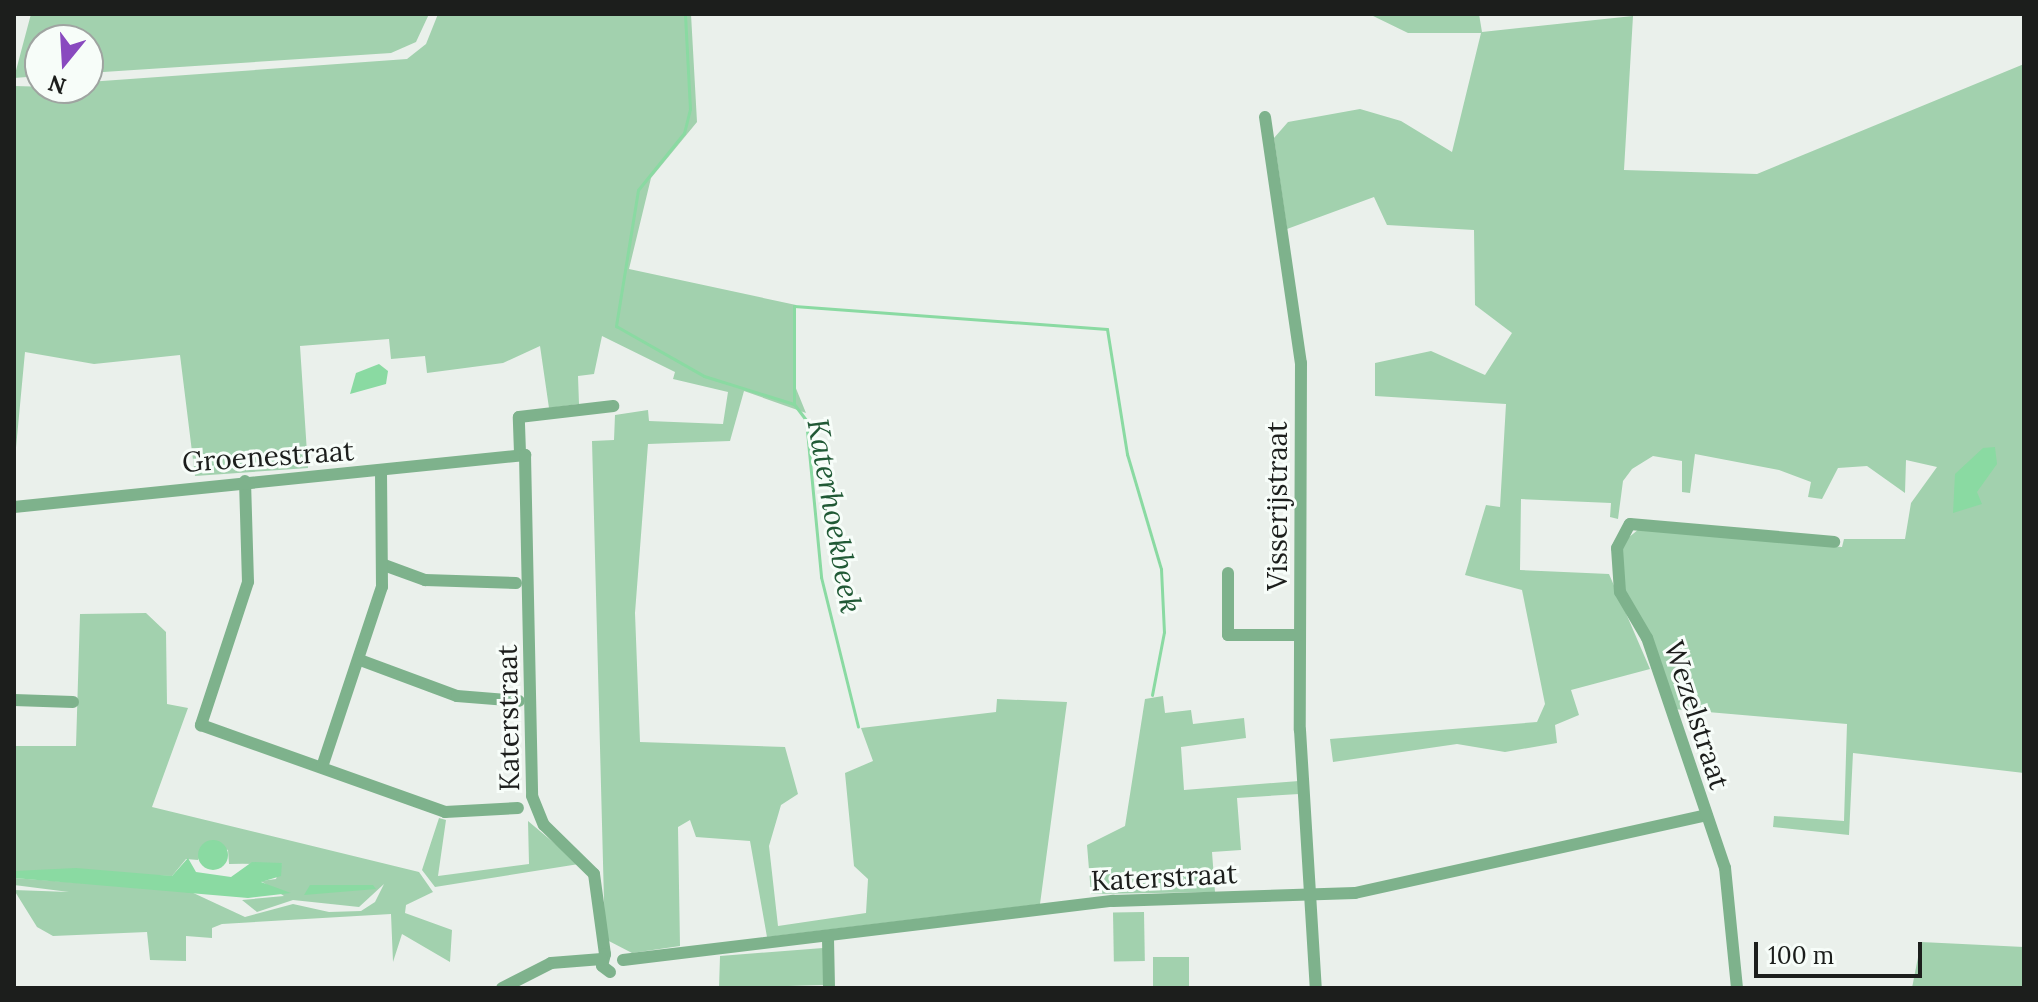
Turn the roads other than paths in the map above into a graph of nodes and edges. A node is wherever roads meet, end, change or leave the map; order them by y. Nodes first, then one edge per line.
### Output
1 (1265, 117) dead end
2 (613, 406) dead end
3 (522, 454) junction
4 (381, 471) junction
5 (245, 481) junction
6 (14, 507) edge
7 (1834, 542) dead end
8 (384, 565) junction
9 (1228, 573) dead end
10 (516, 583) dead end
11 (1300, 635) junction
12 (360, 660) junction
13 (14, 700) edge
14 (519, 701) dead end
15 (73, 702) dead end
16 (322, 767) junction
17 (518, 808) dead end
18 (1706, 815) junction
19 (1312, 897) junction
20 (828, 939) junction
21 (604, 956) junction
22 (623, 960) junction
23 (610, 972) junction
24 (502, 988) edge
25 (608, 988) edge
26 (829, 988) edge
27 (1316, 988) edge
28 (1737, 988) edge

1 - 11 street, Visserijstraat
2 - 3 street, Katerstraat
3 - 4 street, Groenestraat
3 - 21 street, Katerstraat
4 - 5 street, Groenestraat
4 - 8 street
5 - 6 street, Groenestraat
5 - 16 street
7 - 18 street, Wezelstraat
8 - 10 street
8 - 12 street
9 - 11 street
11 - 19 street, Visserijstraat
12 - 14 street
12 - 16 street
13 - 15 street
16 - 17 street
18 - 19 street
18 - 28 street, Wezelstraat
19 - 20 street, Katerstraat
19 - 27 street, Visserijstraat
20 - 22 street, Katerstraat
20 - 26 street
21 - 22 street
21 - 23 street
21 - 24 street
22 - 23 street
23 - 25 street

